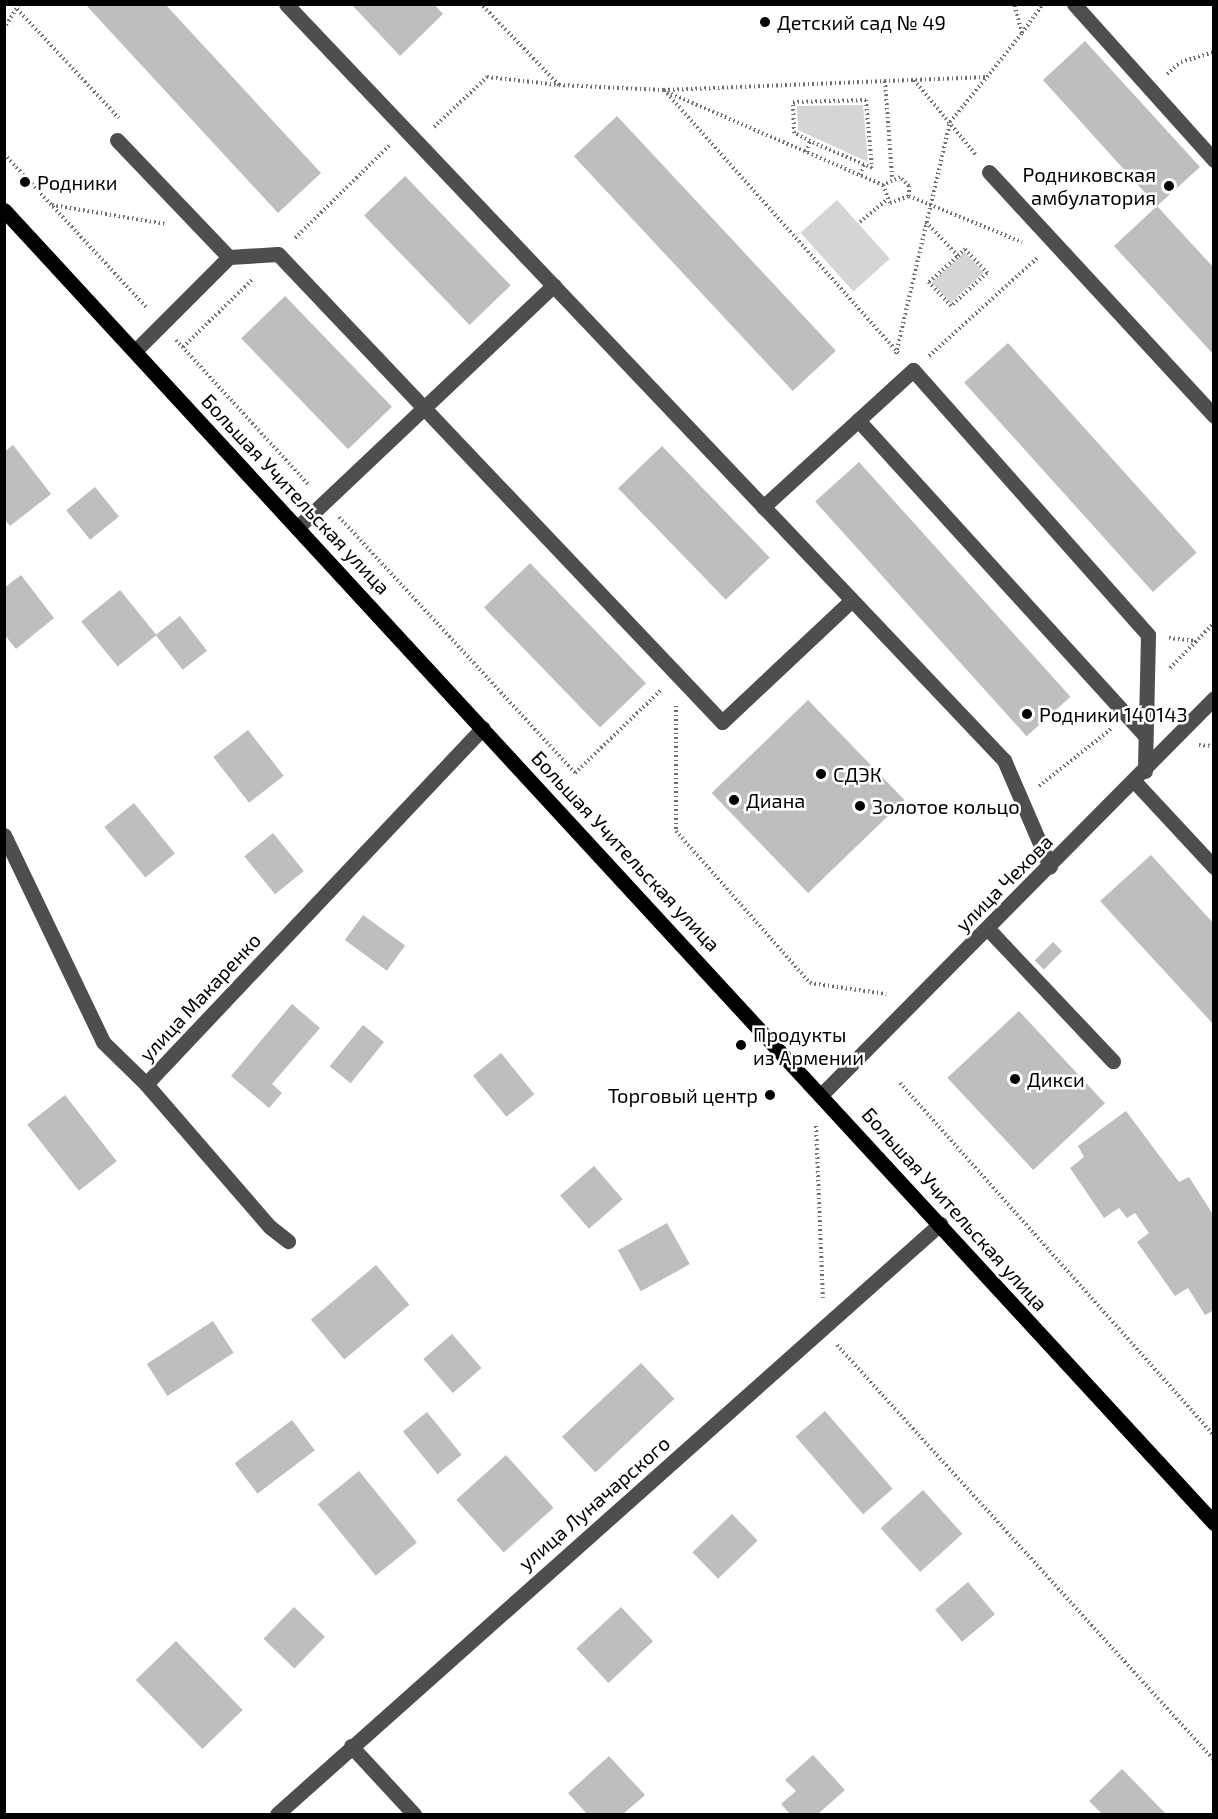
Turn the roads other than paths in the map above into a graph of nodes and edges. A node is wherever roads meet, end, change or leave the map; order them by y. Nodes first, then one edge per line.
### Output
1 (286, 4) edge
2 (1074, 4) edge
3 (117, 140) road end
4 (1214, 160) edge
5 (989, 171) road end
6 (4, 210) edge
7 (229, 257) junction
8 (554, 285) junction
9 (135, 351) junction
10 (426, 406) junction
11 (1214, 416) edge
12 (858, 420) junction
13 (763, 507) junction
14 (298, 527) junction
15 (851, 601) junction
16 (1214, 698) edge
17 (483, 728) junction
18 (1145, 735) junction
19 (1140, 776) junction
20 (4, 835) edge
21 (1050, 867) junction
22 (1214, 867) edge
23 (988, 929) junction
24 (1113, 1060) dead end
25 (146, 1084) junction
26 (822, 1094) junction
27 (940, 1224) junction
28 (288, 1241) dead end
29 (1214, 1523) edge
30 (351, 1746) junction
31 (277, 1815) edge
32 (414, 1815) edge

1 - 8 street
2 - 4 street
3 - 7 street
5 - 11 street
6 - 9 main road, Большая Учительская улица
7 - 9 street
7 - 10 street
8 - 10 street
8 - 13 street
9 - 14 main road, Большая Учительская улица
10 - 14 street
10 - 15 street
12 - 13 street
12 - 18 street
12 - 18 street
13 - 15 street
14 - 17 main road, Большая Учительская улица
15 - 21 street
16 - 19 street, улица Чехова
17 - 25 street, улица Макаренко
17 - 26 main road, Большая Учительская улица
18 - 19 street
19 - 21 street, улица Чехова
19 - 22 street
20 - 25 street, улица Макаренко
21 - 23 street, улица Чехова
23 - 24 street
23 - 26 street, улица Чехова
25 - 28 street
26 - 27 main road, Большая Учительская улица
27 - 29 main road, Большая Учительская улица
27 - 30 street, улица Луначарского
30 - 31 street, улица Луначарского
30 - 32 street

